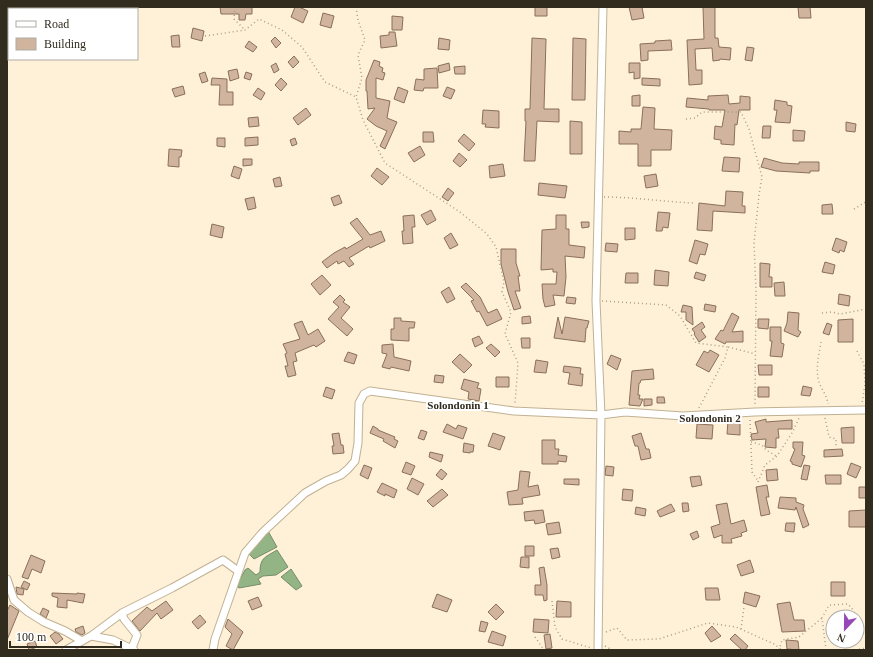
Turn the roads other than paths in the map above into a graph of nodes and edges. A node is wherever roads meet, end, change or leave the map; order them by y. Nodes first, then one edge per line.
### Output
1 (603, 7) edge
2 (863, 410) edge
3 (601, 415) junction
4 (238, 571) junction
5 (7, 579) edge
6 (122, 613) junction
7 (91, 636) junction
8 (82, 641) junction
9 (133, 649) edge
10 (66, 650) edge
11 (213, 650) edge
12 (598, 650) edge

1 - 3 street
2 - 3 street
3 - 4 street
3 - 12 street
4 - 6 street
4 - 11 street
5 - 8 street
6 - 7 street
6 - 9 street
7 - 8 street
7 - 9 street
8 - 10 street

